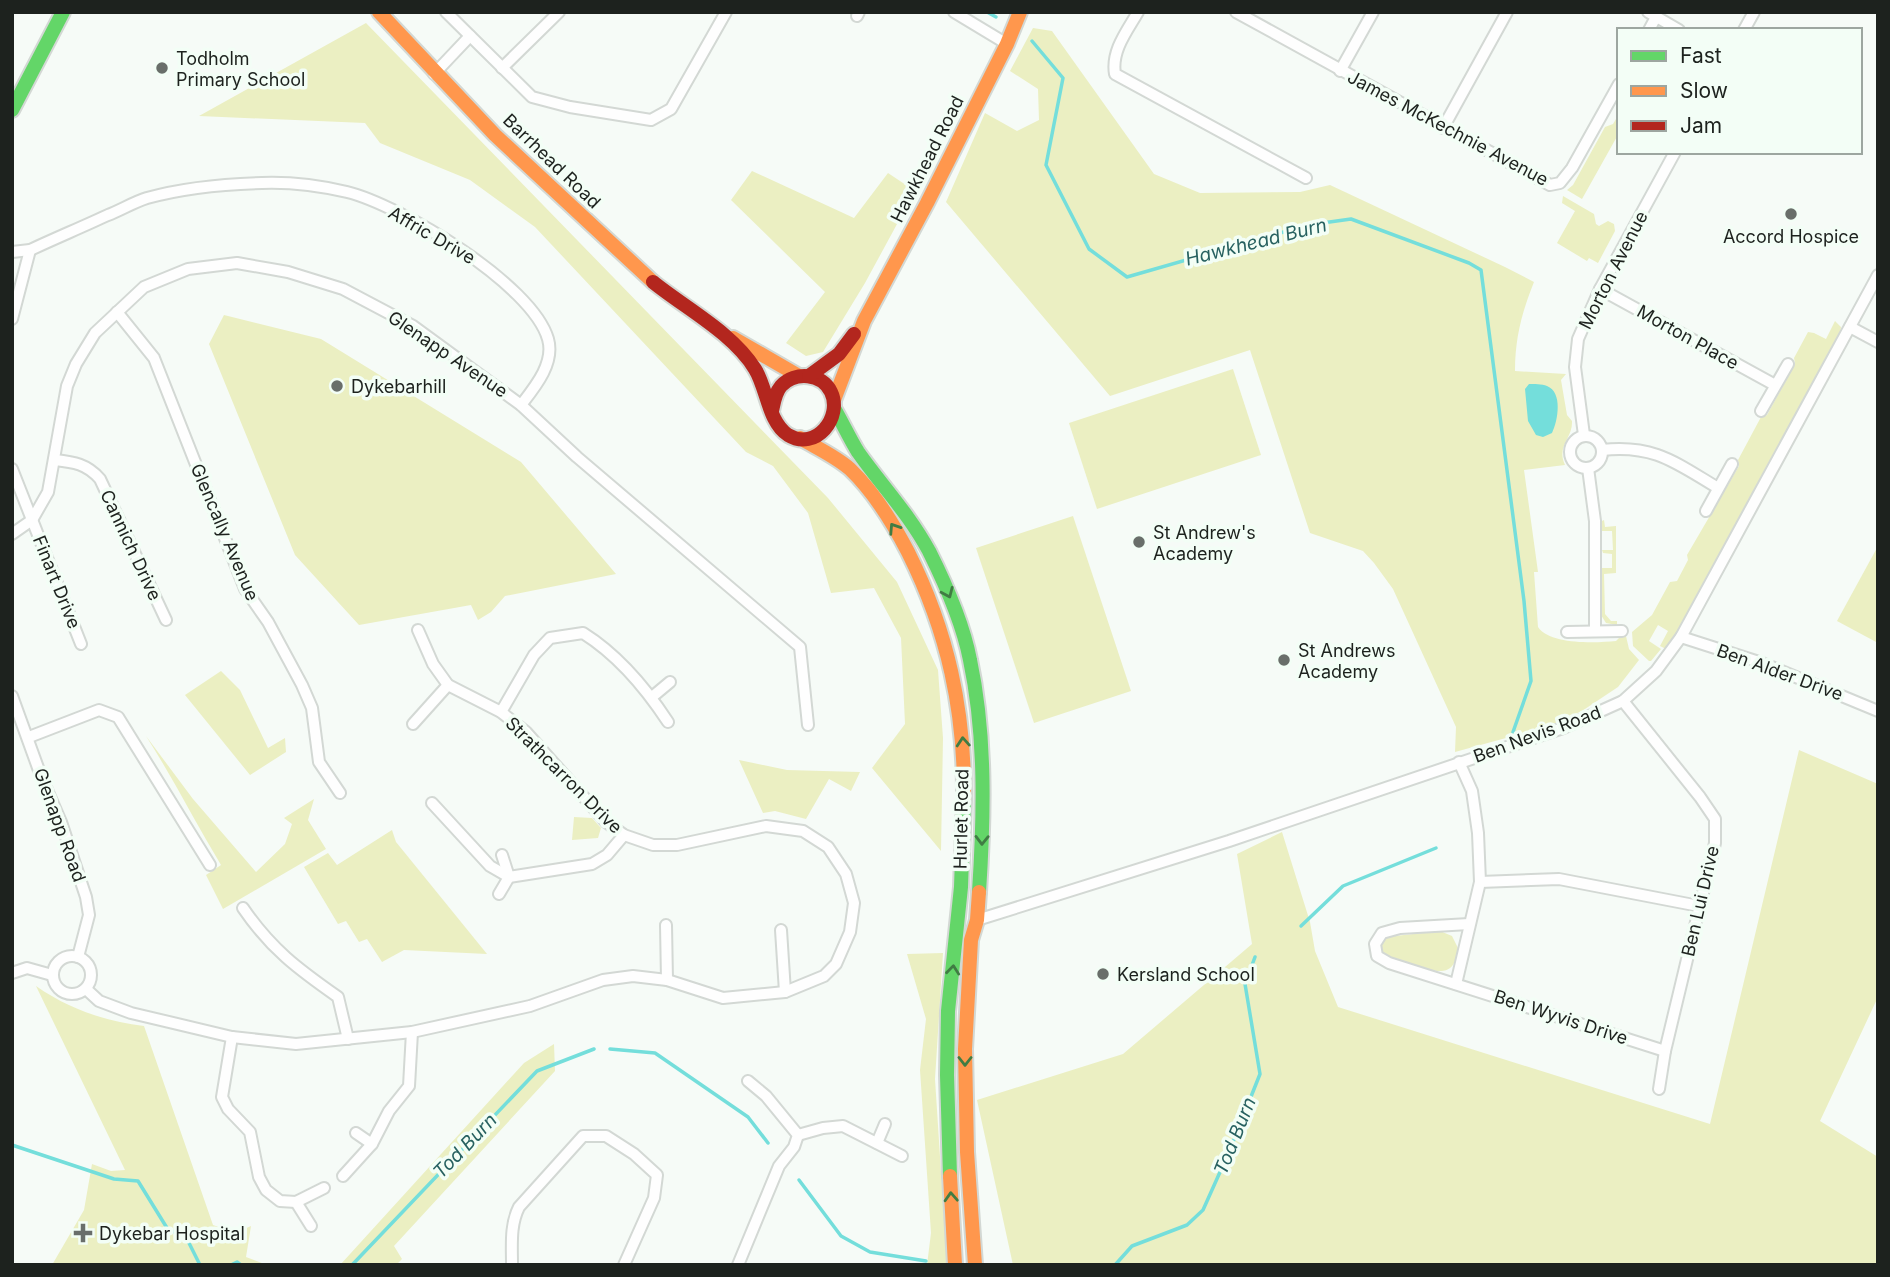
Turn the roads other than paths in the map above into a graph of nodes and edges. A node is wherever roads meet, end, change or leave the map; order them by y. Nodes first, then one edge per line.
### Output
1 (63, 12) edge
2 (379, 12) edge
3 (446, 12) edge
4 (559, 12) edge
5 (726, 12) edge
6 (954, 12) edge
7 (1020, 12) edge
8 (1138, 12) edge
9 (1236, 12) edge
10 (1373, 12) edge
11 (1507, 12) edge
12 (1754, 12) edge
13 (1652, 15) edge
14 (1675, 28) edge
15 (1745, 28) edge
16 (470, 36) junction
17 (1007, 44) junction
18 (502, 68) junction
19 (1340, 71) junction
20 (434, 74) junction
21 (1617, 88) edge
22 (12, 110) edge
23 (1443, 128) junction
24 (1674, 154) edge
25 (1306, 178) dead end
26 (30, 250) junction
27 (12, 252) edge
28 (1878, 275) edge
29 (1601, 289) junction
30 (117, 312) junction
31 (12, 318) edge
32 (864, 321) junction
33 (710, 325) junction
34 (1850, 327) junction
35 (1878, 342) edge
36 (1788, 364) dead end
37 (804, 376) junction
38 (1775, 385) junction
39 (522, 405) junction
40 (835, 405) junction
41 (772, 411) junction
42 (1761, 411) dead end
43 (1584, 435) junction
44 (800, 438) junction
45 (1602, 450) junction
46 (55, 460) junction
47 (1732, 464) dead end
48 (1588, 468) junction
49 (12, 469) edge
50 (1718, 488) junction
51 (1706, 511) dead end
52 (32, 520) junction
53 (12, 534) edge
54 (166, 620) dead end
55 (418, 629) dead end
56 (1595, 631) junction
57 (1622, 631) dead end
58 (1567, 632) dead end
59 (1681, 637) junction
60 (81, 644) dead end
61 (670, 682) dead end
62 (448, 685) junction
63 (12, 696) edge
64 (652, 698) junction
65 (1623, 701) junction
66 (1878, 711) edge
67 (501, 712) junction
68 (668, 722) dead end
69 (413, 724) dead end
70 (808, 725) dead end
71 (29, 737) junction
72 (1460, 762) junction
73 (340, 793) dead end
74 (432, 803) dead end
75 (624, 835) junction
76 (502, 855) dead end
77 (210, 865) dead end
78 (509, 877) junction
79 (1480, 883) junction
80 (499, 894) dead end
81 (1699, 906) junction
82 (243, 908) dead end
83 (977, 920) junction
84 (1469, 924) junction
85 (666, 925) dead end
86 (781, 930) dead end
87 (78, 957) junction
88 (12, 973) edge
89 (52, 975) junction
90 (667, 980) junction
91 (1456, 984) junction
92 (86, 989) junction
93 (785, 992) junction
94 (412, 1032) junction
95 (232, 1037) junction
96 (348, 1039) junction
97 (1665, 1051) junction
98 (748, 1081) dead end
99 (1659, 1089) dead end
100 (885, 1124) dead end
101 (356, 1133) dead end
102 (798, 1135) junction
103 (877, 1143) junction
104 (372, 1144) junction
105 (902, 1156) dead end
106 (343, 1176) dead end
107 (324, 1188) dead end
108 (296, 1202) junction
109 (311, 1226) dead end
110 (512, 1265) edge
111 (624, 1265) edge
112 (737, 1265) edge
113 (955, 1265) edge
114 (975, 1265) edge

1 - 22 main road
2 - 20 main road, Barrhead Road
3 - 16 street
4 - 18 street
5 - 18 street
6 - 17 street
7 - 17 main road, Hawkhead Road
8 - 25 street
9 - 19 street, James McKechnie Avenue
10 - 19 street
11 - 23 street
12 - 15 street
13 - 14 street
16 - 18 street
16 - 20 street
17 - 32 main road, Hawkhead Road
19 - 23 street, James McKechnie Avenue
20 - 33 main road, Barrhead Road
21 - 23 street, James McKechnie Avenue
24 - 29 street, Morton Avenue
26 - 27 street, Affric Drive
26 - 31 street
26 - 39 street, Affric Drive
28 - 34 street, Ben Nevis Road
29 - 38 street, Morton Place
29 - 43 street, Morton Avenue
30 - 39 street, Glenapp Avenue
30 - 46 street, Glenapp Avenue
30 - 73 street, Glencally Avenue
32 - 37 main road, Hawkhead Road
32 - 40 main road, Hawkhead Road
33 - 37 main road, Barrhead Road
33 - 41 main road, Barrhead Road
34 - 35 street
34 - 59 street, Ben Nevis Road
36 - 38 street
37 - 40 main road
37 - 41 main road
38 - 42 street
39 - 70 street, Glenapp Avenue
40 - 44 main road
40 -> 83 main road, Hurlet Road
41 - 44 main road
43 - 45 street
43 - 48 street
113 -> 44 main road, Hurlet Road
45 - 48 street
45 - 50 street
46 - 52 street, Glenapp Avenue
46 - 54 street, Cannich Drive
47 - 50 street
48 - 56 street
49 - 52 street, Finart Drive
50 - 51 street
52 - 53 street, Glenapp Avenue
52 - 60 street, Finart Drive
55 - 62 street
56 - 57 street
56 - 58 street
59 - 65 street, Ben Nevis Road
59 - 66 street, Ben Alder Drive
61 - 64 street
62 - 67 street, Strathcarron Drive
62 - 69 street
63 - 71 street, Glenapp Road
64 - 67 street
64 - 68 street
65 - 72 street, Ben Nevis Road
65 - 81 street, Ben Lui Drive
67 - 75 street, Strathcarron Drive
71 - 77 street
71 - 87 street, Glenapp Road
72 - 79 street
72 - 83 street, Ben Nevis Road
74 - 78 street
75 - 78 street
75 - 93 street, Strathcarron Drive
76 - 78 street
78 - 80 street
79 - 81 street
79 - 84 street
81 - 97 street, Ben Lui Drive
82 - 96 street
83 -> 114 main road, Hurlet Road
84 - 91 street
84 - 91 street, Ben Wyvis Drive
85 - 90 street
86 - 93 street
87 - 89 street
87 - 92 street
88 - 89 street
89 - 92 street
90 - 93 street, Strathcarron Drive
90 - 94 street, Strathcarron Drive
91 - 97 street, Ben Wyvis Drive
92 - 95 street, Strathcarron Drive
94 - 96 street, Strathcarron Drive
94 - 104 street
95 - 96 street, Strathcarron Drive
95 - 108 street
97 - 99 street, Ben Lui Drive
98 - 102 street
100 - 103 street
101 - 104 street
102 - 103 street
102 - 112 street
103 - 105 street
104 - 106 street
107 - 108 street
108 - 109 street
110 - 111 street

